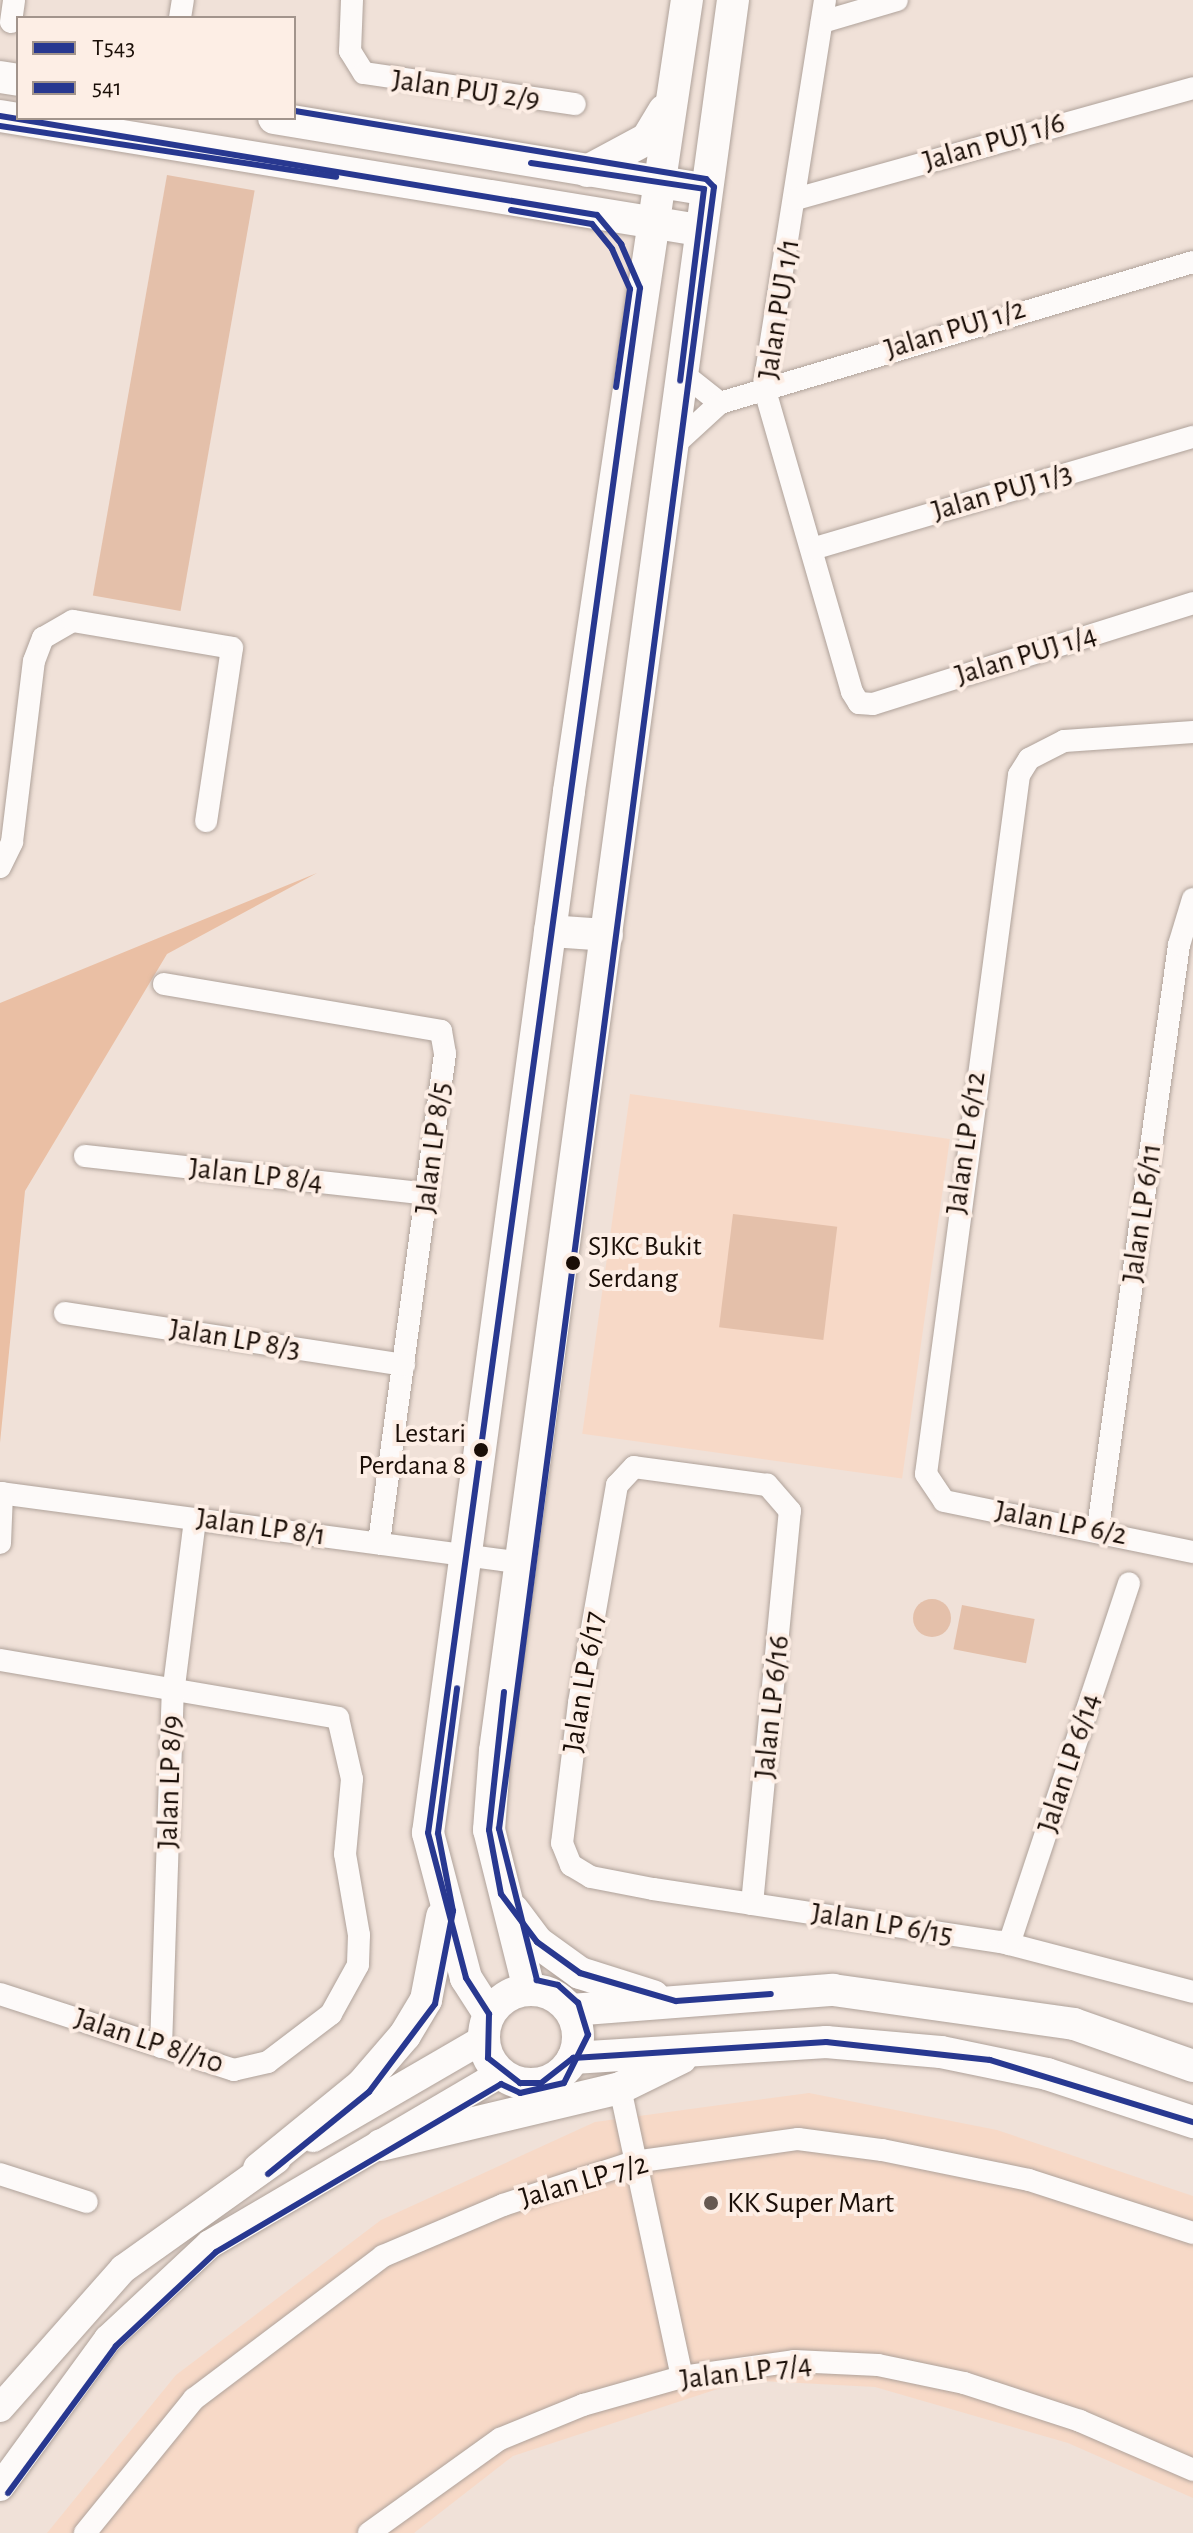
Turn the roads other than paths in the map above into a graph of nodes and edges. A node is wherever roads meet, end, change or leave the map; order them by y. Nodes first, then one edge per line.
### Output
1 (352, 0) edge
2 (687, 0) edge
3 (733, 0) edge
4 (897, 0) edge
5 (824, 11) edge
6 (1193, 88) edge
7 (671, 101) junction
8 (575, 104) dead end
9 (24, 120) edge
10 (285, 120) edge
11 (584, 172) junction
12 (657, 182) junction
13 (704, 189) junction
14 (796, 199) junction
15 (597, 215) junction
16 (649, 223) junction
17 (699, 230) junction
18 (1193, 262) edge
19 (640, 288) junction
20 (681, 372) junction
21 (764, 387) junction
22 (720, 403) junction
23 (1193, 437) edge
24 (671, 448) junction
25 (812, 549) junction
26 (1193, 603) edge
27 (859, 703) joint
28 (1193, 732) edge
29 (206, 821) dead end
30 (0, 867) edge
31 (1193, 899) edge
32 (550, 931) junction
33 (607, 935) junction
34 (164, 984) dead end
35 (85, 1156) dead end
36 (427, 1194) junction
37 (65, 1313) dead end
38 (404, 1365) junction
39 (931, 1491) joint
40 (1, 1493) edge
41 (790, 1511) joint
42 (195, 1519) junction
43 (1098, 1528) junction
44 (0, 1543) edge
45 (379, 1544) junction
46 (1193, 1552) edge
47 (465, 1557) junction
48 (523, 1563) junction
49 (1129, 1583) dead end
50 (0, 1660) edge
51 (173, 1694) junction
52 (571, 1865) joint
53 (501, 1894) junction
54 (752, 1904) junction
55 (443, 1910) junction
56 (1009, 1944) junction
57 (529, 1989) junction
58 (1192, 1990) edge
59 (0, 1994) edge
60 (676, 2001) junction
61 (571, 2010) junction
62 (486, 2026) junction
63 (161, 2047) junction
64 (691, 2053) junction
65 (573, 2058) junction
66 (1193, 2066) edge
67 (501, 2073) junction
68 (620, 2088) junction
69 (1193, 2122) edge
70 (381, 2145) junction
71 (634, 2162) junction
72 (259, 2169) junction
73 (0, 2174) edge
74 (87, 2202) dead end
75 (1193, 2233) edge
76 (682, 2377) junction
77 (0, 2408) edge
78 (1193, 2470) edge
79 (0, 2487) edge
80 (85, 2533) edge
81 (369, 2533) edge

1 - 8 street, Jalan PUJ 2/9
2 - 7 main road
3 - 13 main road
4 - 5 street
5 - 14 street, Jalan PUJ 1/1
6 - 14 street, Jalan PUJ 1/6
7 - 11 main road
7 - 12 main road
9 - 15 main road
10 - 11 main road
11 - 12 main road
12 - 13 main road
12 - 16 main road
13 - 17 main road
14 - 21 street, Jalan PUJ 1/1
15 - 16 main road
15 - 19 main road
16 - 17 main road
16 - 19 main road
17 - 20 main road
18 - 21 street, Jalan PUJ 1/2
19 - 32 main road
20 - 22 street
20 - 24 main road
21 - 22 street, Jalan PUJ 1/2
21 - 25 street, Jalan PUJ 1/1
22 - 24 street, Jalan PUJ 1/2
23 - 25 street, Jalan PUJ 1/3
24 - 33 main road
25 - 27 street, Jalan PUJ 1/1
26 - 27 street, Jalan PUJ 1/4
28 - 39 street, Jalan LP 6/12
29 - 30 street
31 - 43 street, Jalan LP 6/11
32 - 33 main road
32 - 47 main road
33 - 48 main road
34 - 36 street, Jalan LP 8/5
35 - 36 street, Jalan LP 8/4
36 - 38 street, Jalan LP 8/5
37 - 38 street, Jalan LP 8/3
38 - 45 street, Jalan LP 8/5
39 - 43 street, Jalan LP 6/2
40 - 42 street, Jalan LP 8/1
40 - 44 street
41 - 52 street, Jalan LP 6/17
41 - 54 street, Jalan LP 6/16
42 - 45 street, Jalan LP 8/1
42 - 51 street, Jalan LP 8/9
43 - 46 street, Jalan LP 6/2
45 - 47 street, Jalan LP 8/1
47 - 48 street, Jalan LP 8/1
47 - 55 main road
48 - 53 main road
49 - 56 street, Jalan LP 6/14
50 - 51 street
51 - 63 street, Jalan LP 8/9
51 - 63 street, Jalan LP 8//10
52 - 54 street, Jalan LP 6/15
53 - 57 main road
53 - 60 main road
54 - 56 street, Jalan LP 6/15
55 - 62 main road
55 - 72 main road
56 - 58 street, Jalan LP 6/15
57 - 61 main road
57 - 62 main road
59 - 63 street, Jalan LP 8//10
60 - 61 main road
60 - 66 main road
61 - 65 main road
62 - 67 main road
62 - 72 street
64 - 65 main road
64 - 68 main road
64 - 69 main road
65 - 67 main road
67 - 70 street
68 - 70 main road
68 - 71 street
70 - 79 street
71 - 75 street, Jalan LP 7/2
71 - 76 street
71 - 80 street, Jalan LP 7/2
72 - 77 street
73 - 74 street
76 - 78 street, Jalan LP 7/4
76 - 81 street, Jalan LP 7/4

